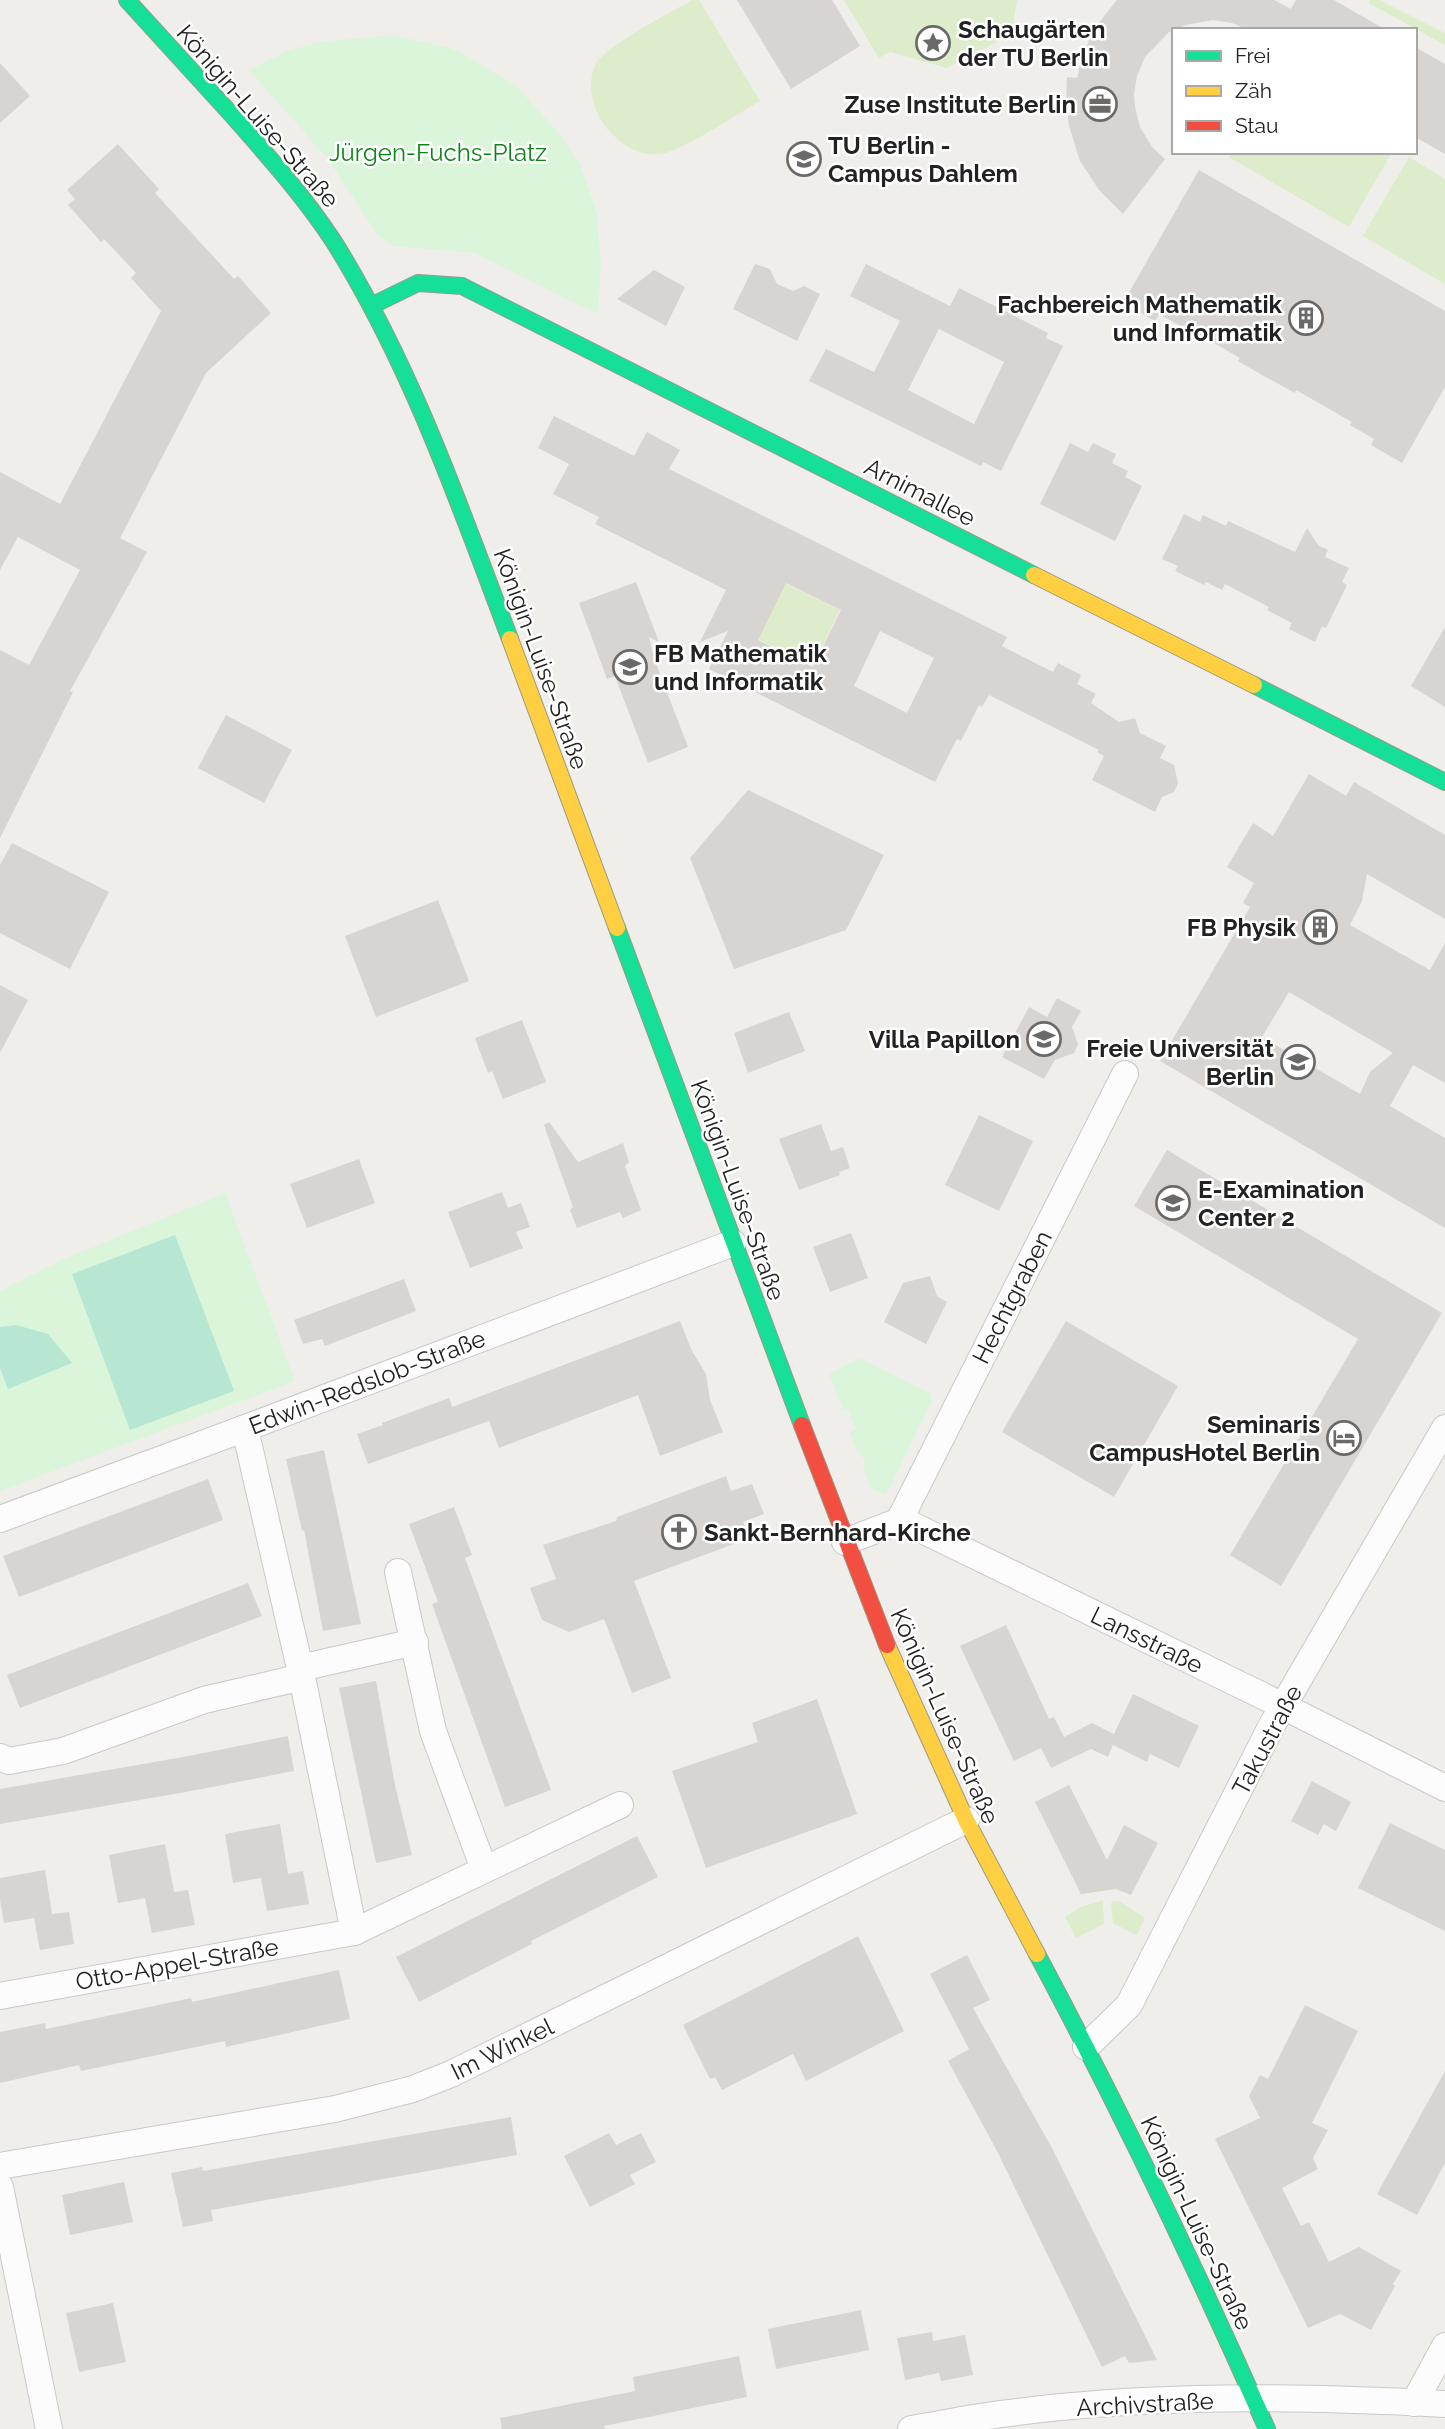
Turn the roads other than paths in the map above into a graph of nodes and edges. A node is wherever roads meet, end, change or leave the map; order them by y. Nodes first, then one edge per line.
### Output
1 (127, 0) edge
2 (371, 306) junction
3 (1445, 782) edge
4 (1125, 1074) dead end
5 (733, 1243) junction
6 (1445, 1428) edge
7 (243, 1429) junction
8 (0, 1519) edge
9 (899, 1521) junction
10 (845, 1542) junction
11 (398, 1572) dead end
12 (415, 1642) junction
13 (301, 1672) junction
14 (1283, 1706) junction
15 (0, 1757) edge
16 (1445, 1788) edge
17 (620, 1805) dead end
18 (966, 1820) junction
19 (484, 1869) junction
20 (354, 1932) junction
21 (0, 1996) edge
22 (1086, 2047) junction
23 (0, 2166) edge
24 (0, 2187) edge
25 (1445, 2346) edge
26 (1254, 2400) junction
27 (1413, 2403) junction
28 (1445, 2404) edge
29 (49, 2429) edge
30 (911, 2429) edge
31 (1267, 2429) edge

1 - 2 main road, Königin-Luise-Straße
2 - 3 main road, Arnimallee
2 - 5 main road, Königin-Luise-Straße
4 - 9 street, Hechtgraben
5 - 7 street, Edwin-Redslob-Straße
5 - 10 main road, Königin-Luise-Straße
6 - 14 street, Takustraße
7 - 8 street, Edwin-Redslob-Straße
7 - 13 street
9 - 10 street
9 - 14 street, Lansstraße
10 - 18 main road, Königin-Luise-Straße
11 - 12 street
12 - 13 street
12 - 19 street
13 - 15 street
13 - 20 street
14 - 16 street, Lansstraße
14 - 22 street, Takustraße
17 - 19 street, Otto-Appel-Straße
18 - 22 main road, Königin-Luise-Straße
18 - 23 street, Im Winkel
19 - 20 street, Otto-Appel-Straße
20 - 21 street, Otto-Appel-Straße
22 - 26 main road, Königin-Luise-Straße
24 - 29 street
25 - 27 street
26 - 27 street, Archivstraße
26 - 30 street, Archivstraße
26 - 31 main road, Königin-Luise-Straße
27 - 28 street, Archivstraße

